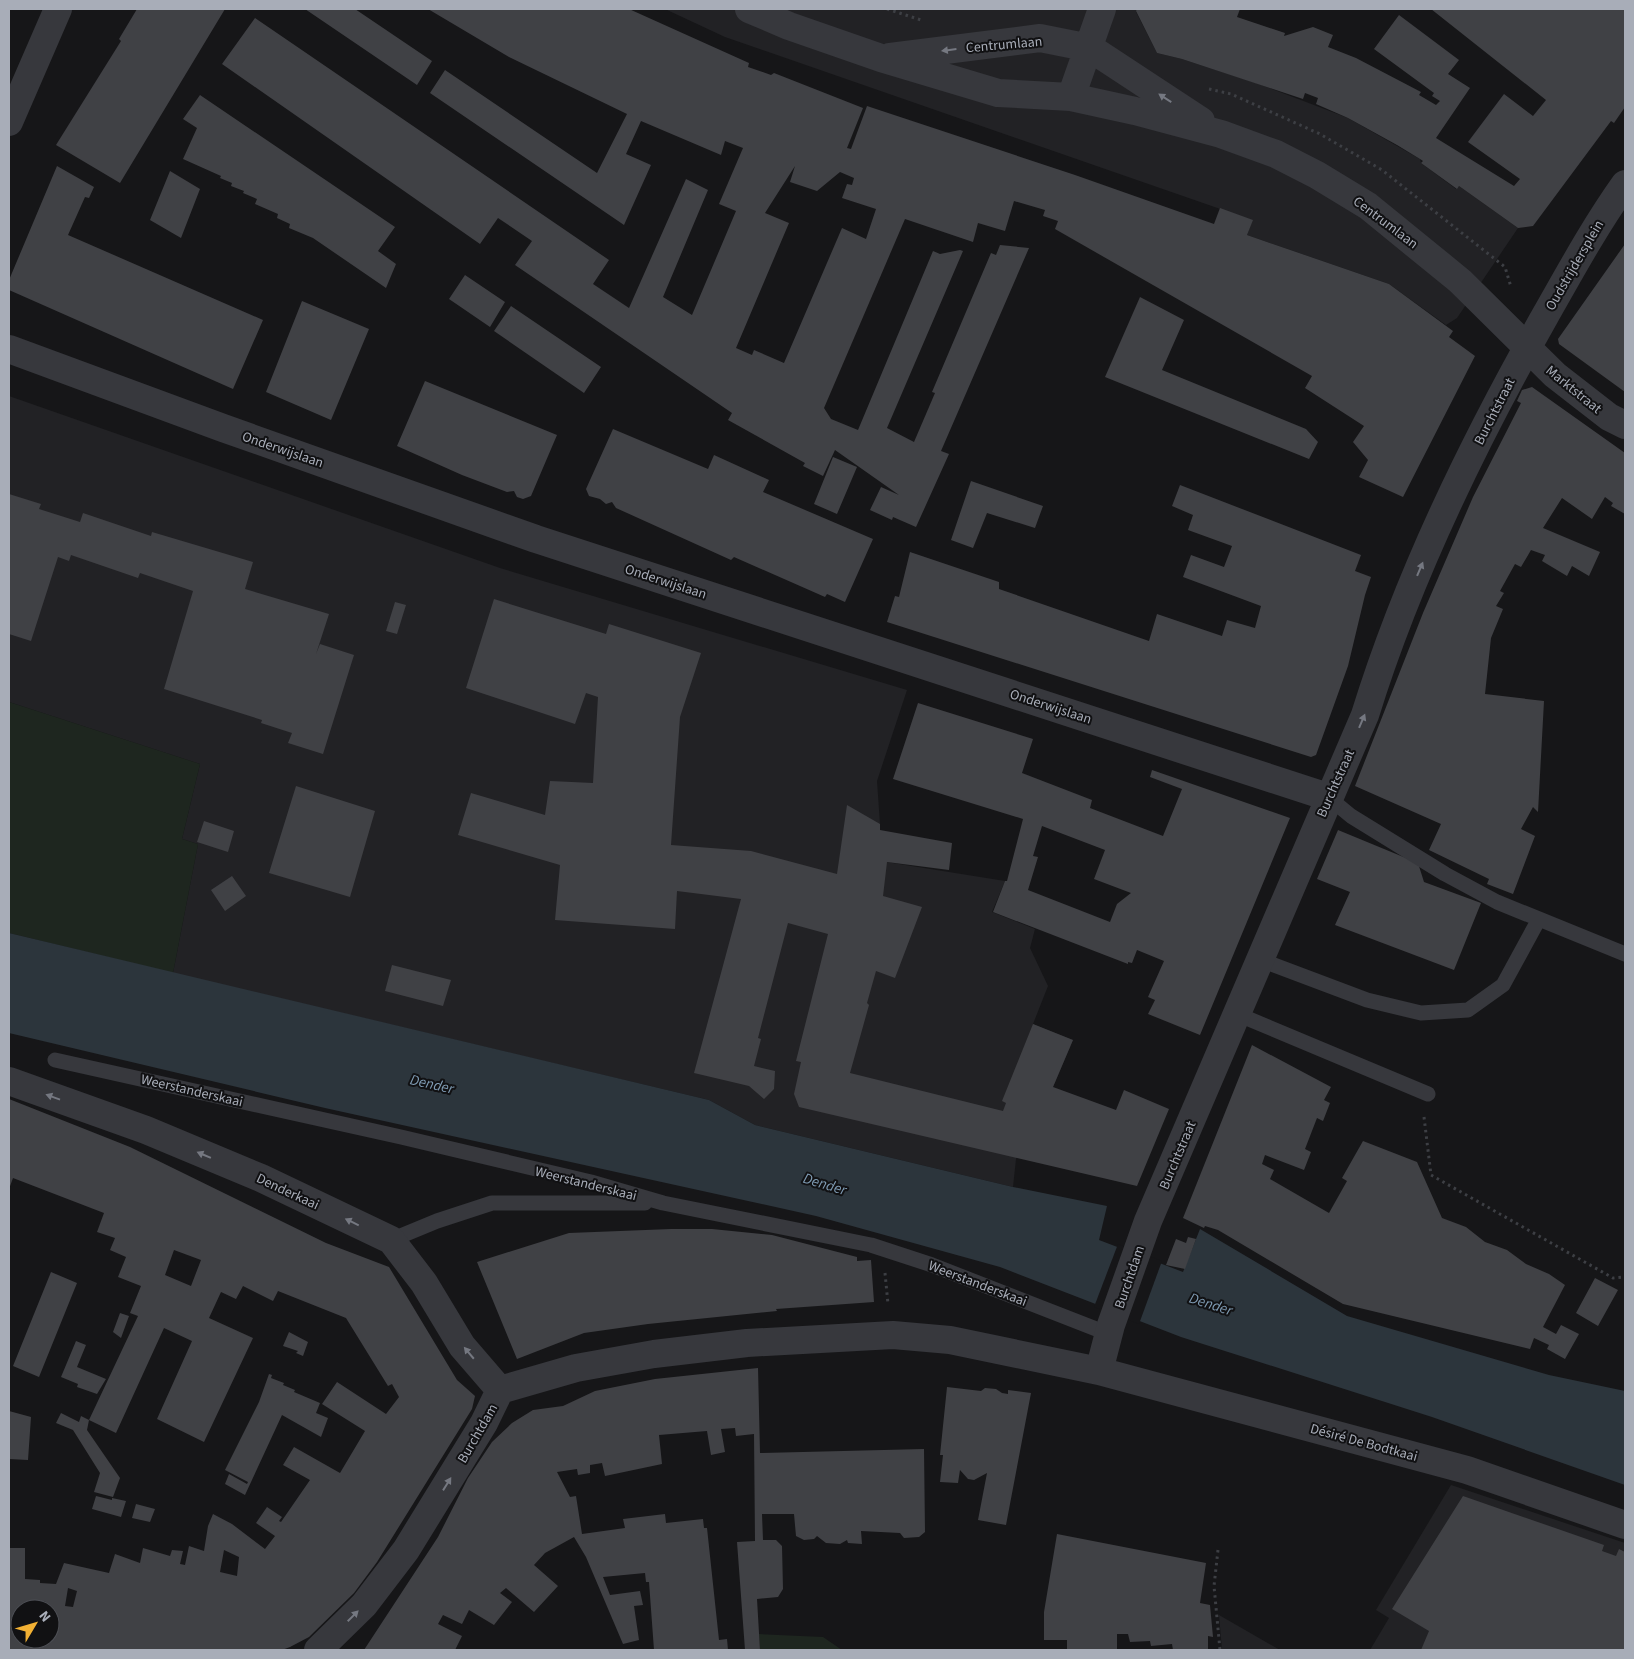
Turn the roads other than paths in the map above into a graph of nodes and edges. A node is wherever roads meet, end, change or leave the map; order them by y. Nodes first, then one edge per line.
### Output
1 (58, 9) edge
2 (749, 9) edge
3 (1102, 9) edge
4 (1090, 48) junction
5 (881, 58) junction
6 (1071, 98) junction
7 (9, 122) edge
8 (1221, 134) junction
9 (1625, 184) edge
10 (1527, 348) junction
11 (9, 349) edge
12 (1625, 425) edge
13 (1328, 797) junction
14 (1539, 919) junction
15 (1625, 954) edge
16 (1261, 960) junction
17 (1238, 1014) junction
18 (55, 1060) dead end
19 (9, 1081) edge
20 (1428, 1094) road end
21 (663, 1203) junction
22 (1148, 1221) joint
23 (391, 1240) junction
24 (1112, 1325) junction
25 (893, 1335) joint
26 (1099, 1371) junction
27 (500, 1390) junction
28 (1625, 1525) edge
29 (318, 1650) edge

1 - 7 street
2 - 5 street, Centrumlaan
3 - 4 street
4 -> 5 street, Centrumlaan
4 - 6 street
8 -> 4 street, Centrumlaan
5 - 6 street, Centrumlaan
6 - 8 street, Centrumlaan
8 - 10 street, Centrumlaan
9 - 10 street, Oudstrijdersplein
10 - 12 street, Marktstraat
13 -> 10 street, Burchtstraat
11 - 13 street, Onderwijslaan
13 - 14 lane
13 - 16 street, Burchtstraat
14 - 15 lane
14 - 16 lane
16 - 17 street, Burchtstraat
17 - 20 lane
17 - 22 street, Burchtstraat
18 - 21 lane, Weerstanderskaai
23 -> 19 street, Denderkaai
21 - 23 lane
21 - 24 lane, Weerstanderskaai
22 - 24 street, Burchtdam
27 -> 23 street, Denderkaai
24 - 26 street
25 - 26 street, Désiré De Bodtkaai
25 - 27 street, Burchtdam
26 - 28 street, Désiré De Bodtkaai
29 -> 27 street, Burchtdam

